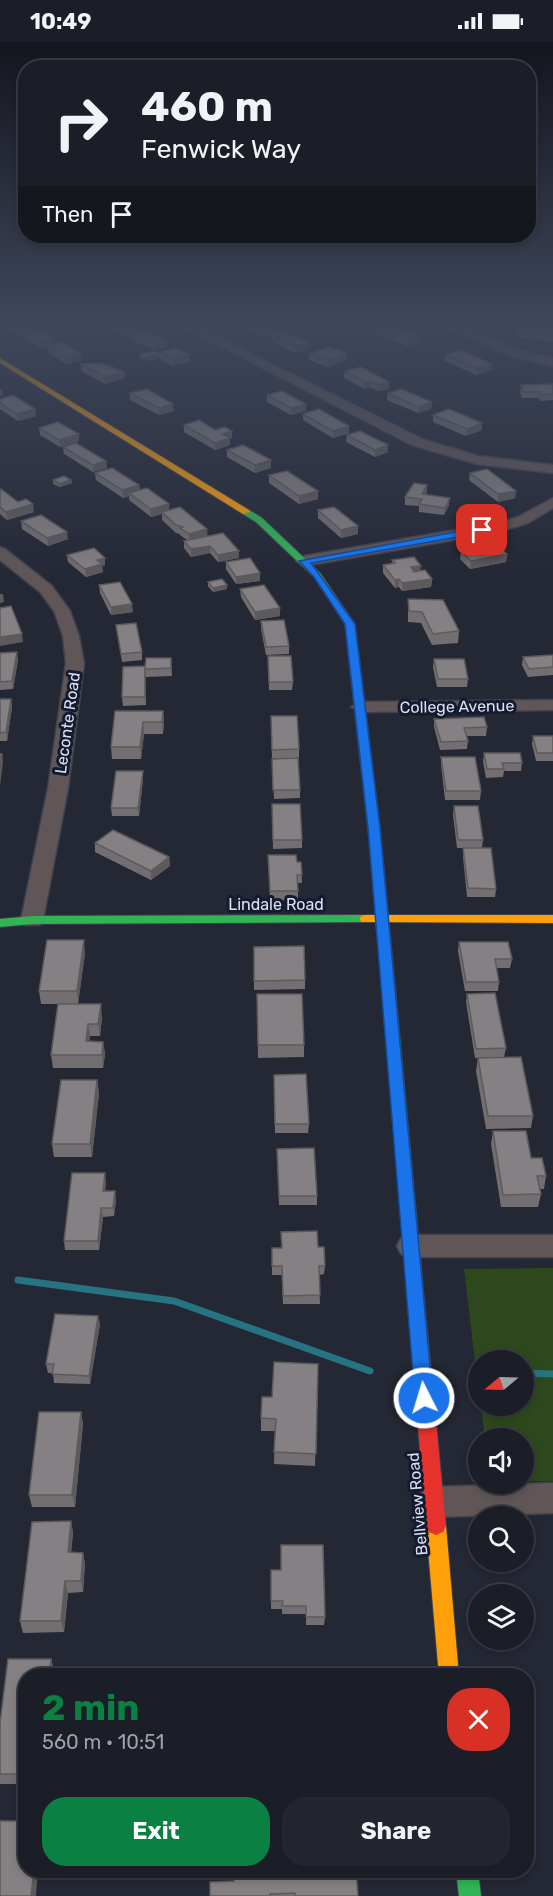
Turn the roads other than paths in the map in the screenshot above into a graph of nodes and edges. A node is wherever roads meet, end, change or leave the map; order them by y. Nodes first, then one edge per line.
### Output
1 (82, 411) edge
2 (355, 411) edge
3 (553, 469) edge
4 (553, 502) edge
5 (0, 552) edge
6 (304, 561) junction
7 (553, 705) edge
8 (360, 707) junction
9 (553, 919) edge
10 (32, 920) junction
11 (382, 920) junction
12 (0, 923) edge
13 (411, 1246) junction
14 (553, 1246) edge
15 (553, 1498) edge
16 (433, 1502) junction
17 (448, 1668) edge
18 (468, 1878) edge
19 (470, 1896) edge

1 - 6 street, Bellview Road
2 - 3 street
4 - 6 street
5 - 10 street, Leconte Road
6 - 8 street, Bellview Road
7 - 8 street, College Avenue
8 - 11 street, Bellview Road
9 - 11 street, Lindale Road
10 - 11 street, Lindale Road
10 - 12 street, Lindale Road
11 - 13 street, Bellview Road
13 - 14 street
13 - 16 street, Bellview Road
15 - 16 street
16 - 17 street, Bellview Road
18 - 19 street

